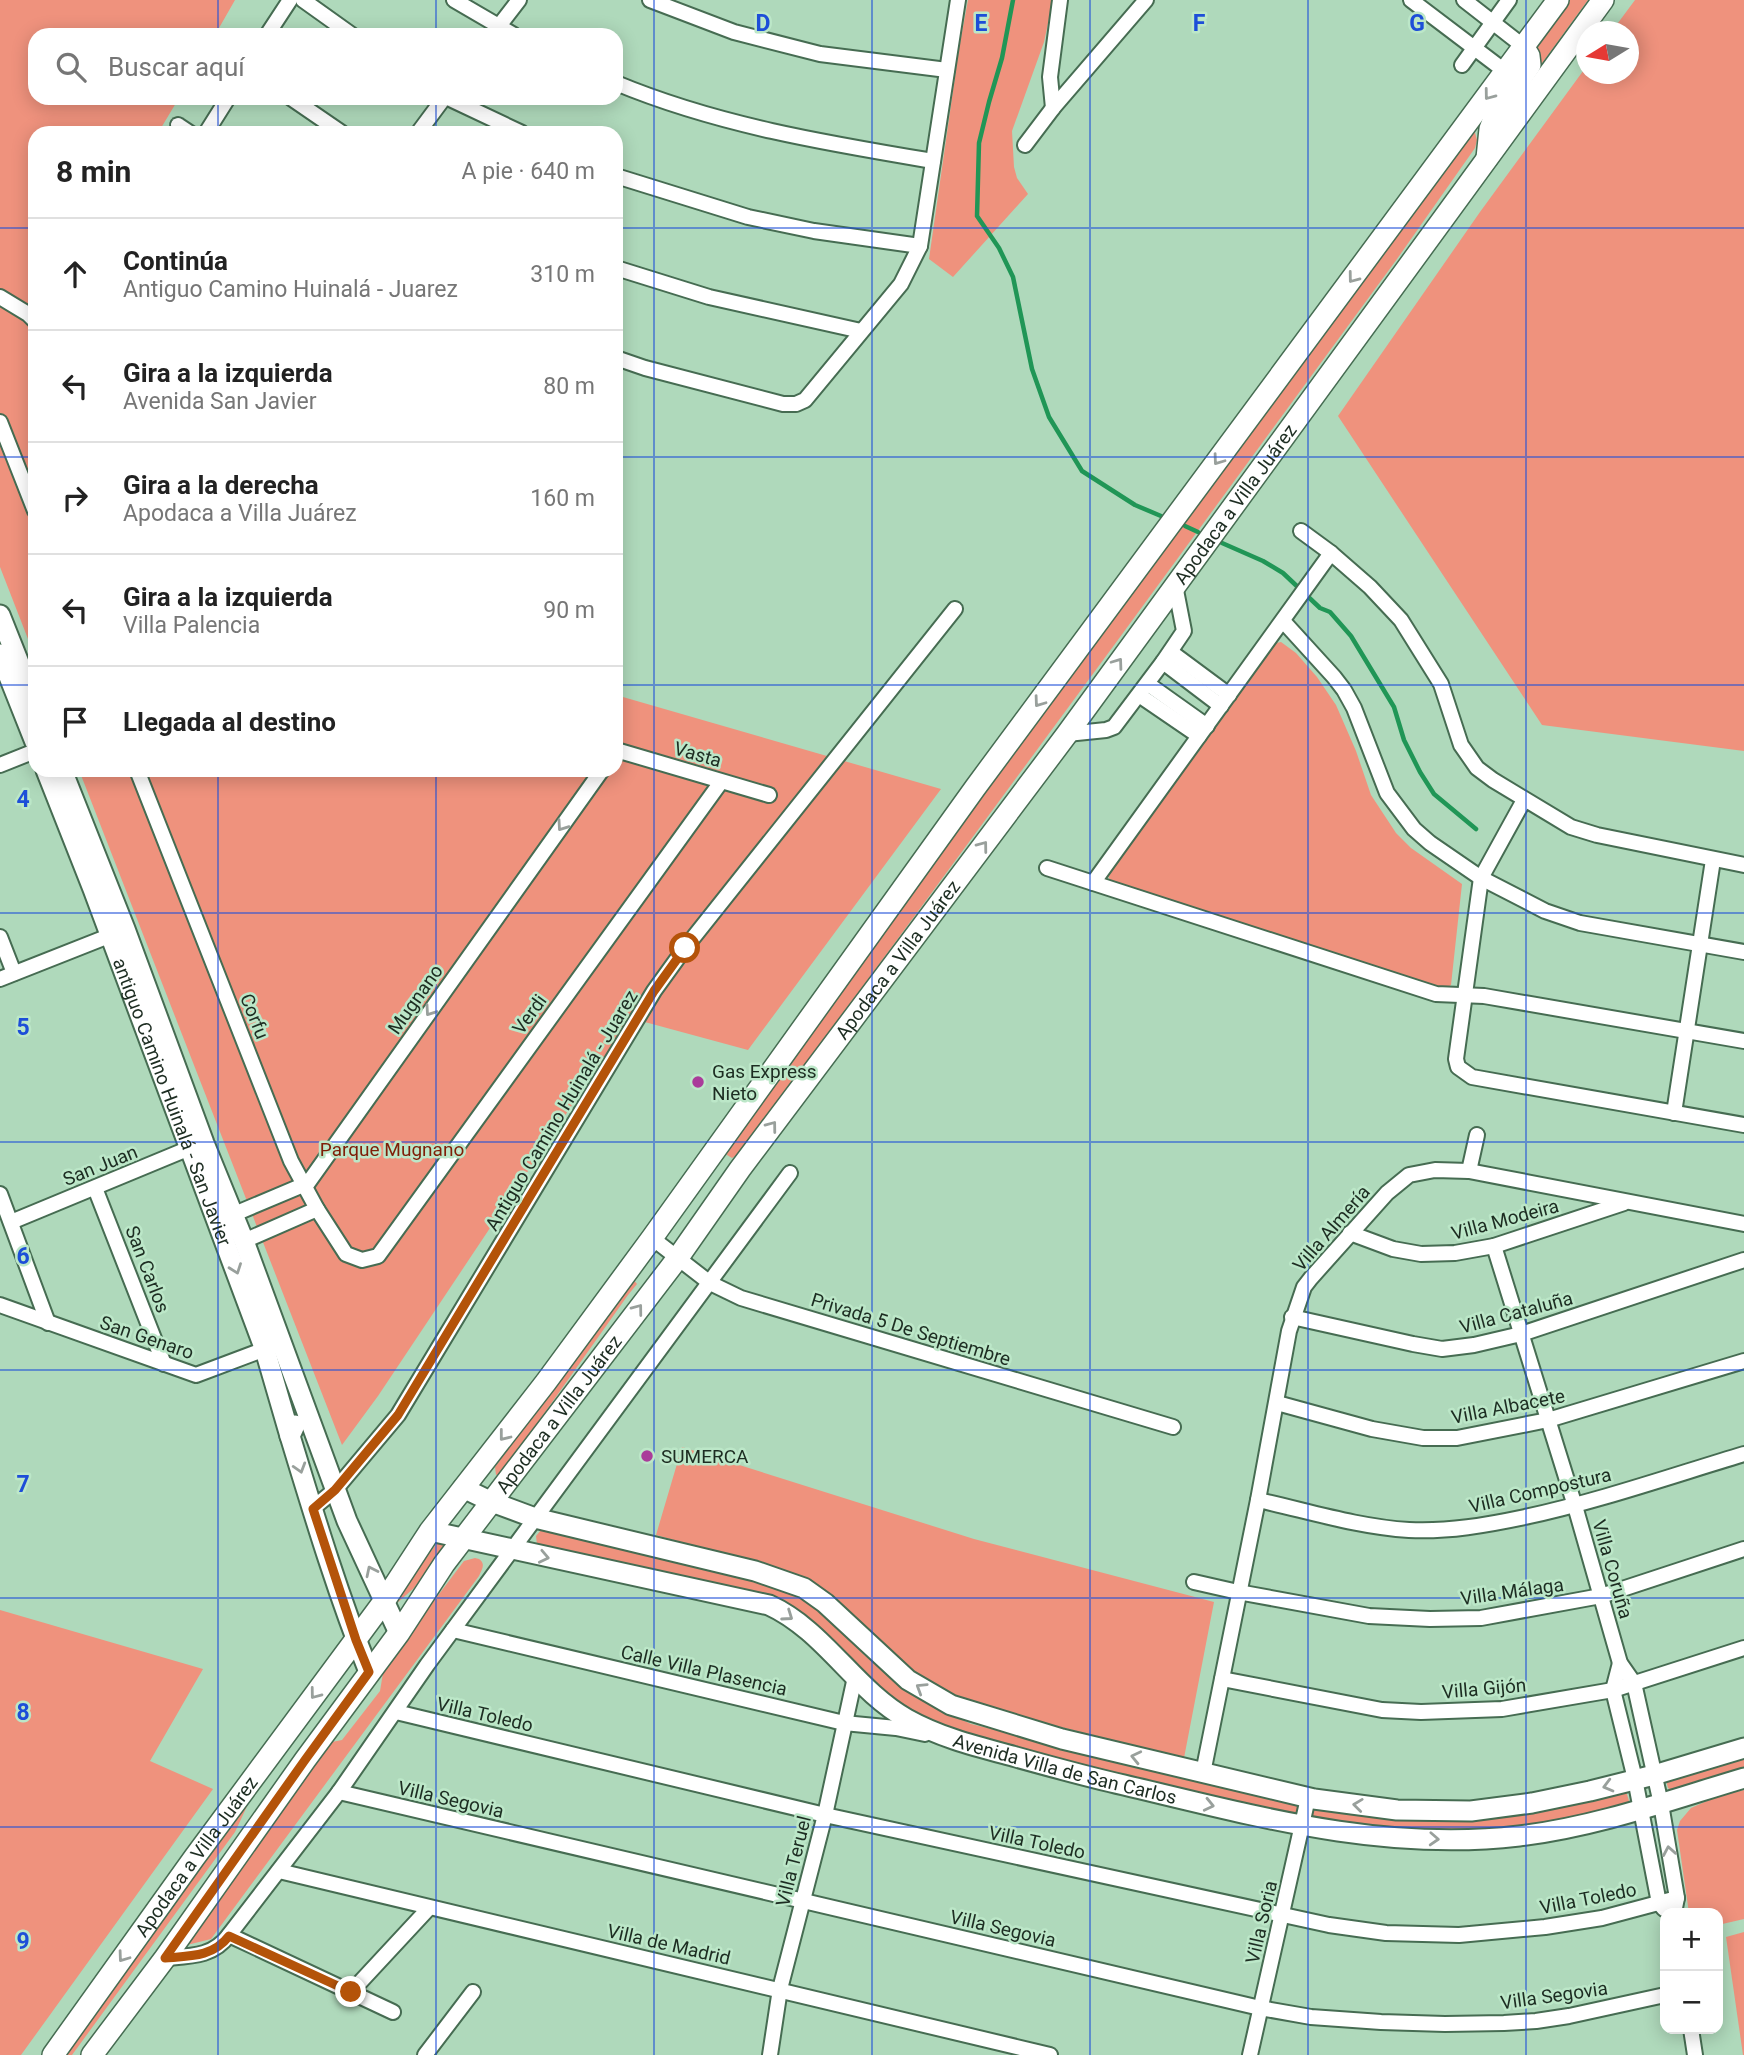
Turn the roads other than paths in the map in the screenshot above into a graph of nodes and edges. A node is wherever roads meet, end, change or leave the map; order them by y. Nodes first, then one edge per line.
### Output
1 (290, 0) edge
2 (303, 0) edge
3 (454, 0) edge
4 (519, 0) edge
5 (650, 0) edge
6 (958, 0) edge
7 (1060, 0) edge
8 (1146, 0) edge
9 (1411, 0) edge
10 (1464, 0) edge
11 (1508, 0) edge
12 (1558, 0) edge
13 (1603, 0) edge
14 (1492, 22) junction
15 (272, 28) edge
16 (342, 28) edge
17 (491, 28) edge
18 (497, 28) edge
19 (1524, 46) junction
20 (1474, 48) junction
21 (1461, 65) dead end
22 (947, 70) junction
23 (1506, 72) junction
24 (623, 85) edge
25 (224, 105) edge
26 (301, 105) edge
27 (440, 105) edge
28 (461, 105) edge
29 (1053, 108) junction
30 (210, 126) edge
31 (332, 126) edge
32 (424, 126) edge
33 (507, 126) edge
34 (1025, 145) dead end
35 (1487, 160) junction
36 (933, 161) junction
37 (623, 178) edge
38 (920, 246) junction
39 (623, 270) edge
40 (0, 297) edge
41 (28, 314) edge
42 (861, 331) junction
43 (623, 360) edge
44 (0, 422) edge
45 (28, 493) edge
46 (1301, 531) dead end
47 (1331, 553) junction
48 (1175, 585) junction
49 (955, 609) dead end
50 (0, 615) edge
51 (1283, 621) junction
52 (0, 654) edge
53 (1167, 657) junction
54 (28, 685) edge
55 (1143, 689) junction
56 (1225, 700) junction
57 (28, 724) edge
58 (1203, 731) junction
59 (1067, 734) junction
60 (623, 752) edge
61 (28, 754) edge
62 (0, 765) edge
63 (49, 777) edge
64 (64, 777) edge
65 (140, 777) edge
66 (597, 777) edge
67 (721, 782) junction
68 (769, 795) dead end
69 (1524, 800) junction
70 (1713, 860) junction
71 (1744, 865) edge
72 (1047, 868) dead end
73 (1481, 878) junction
74 (1093, 883) junction
75 (118, 932) junction
76 (0, 937) edge
77 (1700, 945) junction
78 (1744, 952) edge
79 (14, 973) junction
80 (0, 979) edge
81 (1464, 995) junction
82 (1686, 1030) junction
83 (1744, 1041) edge
84 (1674, 1113) junction
85 (1744, 1125) edge
86 (1477, 1135) dead end
87 (197, 1145) junction
88 (1469, 1171) junction
89 (790, 1173) dead end
90 (304, 1184) junction
91 (95, 1188) junction
92 (0, 1194) edge
93 (1628, 1202) junction
94 (317, 1209) junction
95 (232, 1215) junction
96 (11, 1222) junction
97 (1744, 1224) edge
98 (1350, 1233) junction
99 (652, 1238) junction
100 (244, 1241) junction
101 (1494, 1246) junction
102 (677, 1259) junction
103 (362, 1260) joint
104 (1744, 1260) edge
105 (710, 1283) junction
106 (0, 1305) edge
107 (1292, 1317) junction
108 (48, 1323) junction
109 (1521, 1334) junction
110 (273, 1347) junction
111 (1744, 1361) edge
112 (164, 1364) junction
113 (1276, 1404) junction
114 (305, 1405) junction
115 (1548, 1420) junction
116 (1173, 1427) dead end
117 (290, 1436) junction
118 (1744, 1454) edge
119 (463, 1488) junction
120 (335, 1490) junction
121 (1258, 1500) junction
122 (492, 1502) junction
123 (1575, 1506) junction
124 (313, 1509) junction
125 (535, 1518) junction
126 (430, 1531) junction
127 (463, 1539) junction
128 (1744, 1549) edge
129 (512, 1550) junction
130 (755, 1571) junction
131 (1194, 1582) dead end
132 (1238, 1592) junction
133 (1601, 1596) junction
134 (747, 1599) junction
135 (385, 1600) junction
136 (453, 1630) junction
137 (399, 1633) junction
138 (356, 1640) junction
139 (1744, 1648) edge
140 (1620, 1662) junction
141 (369, 1672) junction
142 (855, 1677) junction
143 (1222, 1679) junction
144 (1634, 1683) junction
145 (1613, 1690) junction
146 (958, 1707) junction
147 (396, 1712) junction
148 (844, 1723) junction
149 (947, 1738) junction
150 (1744, 1748) edge
151 (1203, 1773) junction
152 (1654, 1774) junction
153 (1744, 1778) edge
154 (1635, 1779) junction
155 (340, 1792) junction
156 (1308, 1798) junction
157 (1661, 1804) junction
158 (1640, 1810) junction
159 (825, 1815) junction
160 (1303, 1826) junction
161 (279, 1871) junction
162 (1677, 1898) junction
163 (803, 1900) junction
164 (429, 1908) junction
165 (1664, 1908) edge
166 (1675, 1908) edge
167 (1660, 1909) edge
168 (1282, 1916) junction
169 (229, 1936) junction
170 (165, 1958) junction
171 (780, 1989) junction
172 (351, 1992) junction
173 (473, 1992) dead end
174 (1660, 1996) edge
175 (1261, 2008) junction
176 (393, 2012) dead end
177 (1692, 2034) edge
178 (430, 2053) edge
179 (53, 2055) edge
180 (92, 2055) edge
181 (770, 2055) edge
182 (1050, 2055) edge
183 (1250, 2055) edge
184 (1695, 2055) edge

1 - 15 street
2 - 16 street
3 - 17 street
4 - 18 street
5 - 22 street
6 - 22 street
7 - 29 street
8 - 29 street
9 - 20 street
10 - 14 street
11 - 14 street
12 - 19 main road, Apodaca a Villa Juárez
13 - 35 main road, Apodaca a Villa Juárez
14 - 19 street
14 - 20 street
19 - 23 main road, Apodaca a Villa Juárez
19 - 35 main road
20 - 21 street
20 - 23 street
22 - 36 street
23 -> 99 main road, Apodaca a Villa Juárez
24 - 36 street
25 - 30 street
26 - 31 street
27 - 32 street
28 - 33 street
29 - 34 street
35 - 48 main road, Apodaca a Villa Juárez
36 - 38 street
37 - 38 street
38 - 42 street
39 - 42 street
40 - 41 street
42 - 43 street
44 - 45 street
46 - 47 street
47 - 51 street
47 - 69 street
48 - 53 street
59 -> 48 main road, Apodaca a Villa Juárez
49 - 120 street, Antiguo Camino Huinalá - Juarez
50 - 54 street
51 - 56 street
51 - 73 street
52 - 57 street
53 - 55 street
53 - 56 street
55 - 58 street
55 - 59 street
56 - 58 street
58 - 74 street
102 -> 59 main road, Apodaca a Villa Juárez
60 - 67 street, Vasta
61 - 62 street
63 - 75 street, antiguo Camino Huinalá - San Javier
64 - 75 street
65 - 90 street, Corfu
66 -> 90 street, Mugnano
67 - 68 street, Vasta
67 - 103 street, Verdi
69 - 70 street
69 - 73 street
70 - 71 street
70 - 77 street
72 - 74 street
73 - 77 street
73 - 81 street
74 - 81 street
75 - 79 street
75 - 87 street
76 - 79 street
77 - 78 street
77 - 82 street
79 - 80 street
81 - 82 street
81 - 84 street
82 - 83 street
82 - 84 street
84 - 85 street
86 - 88 street
87 - 91 street, San Juan
87 - 95 street
87 -> 110 street, antiguo Camino Huinalá - San Javier
88 - 93 street, Villa Almería
88 - 98 street, Villa Almería
89 - 105 street
90 - 94 street, Corfu
90 - 95 street, Mugnano
91 - 96 street, San Juan
91 - 112 street, San Carlos
92 - 96 street
93 - 97 street, Villa Almería
93 - 101 street, Villa Modeira
94 - 100 street
94 - 103 street, Corfu
95 - 100 street
96 - 108 street
98 - 101 street, Villa Modeira
98 - 107 street, Villa Almería
99 - 102 street, Privada 5 De Septiembre
99 -> 119 main road, Apodaca a Villa Juárez
100 - 110 street
101 - 109 street, Villa Coruña
102 - 105 street, Privada 5 De Septiembre
122 -> 102 main road, Apodaca a Villa Juárez
104 - 109 street, Villa Cataluña
105 - 116 street, Privada 5 De Septiembre
105 - 125 street
106 - 108 street, San Genaro
107 - 109 street, Villa Cataluña
107 - 113 street, Villa Almería
108 - 112 street, San Genaro
109 - 115 street, Villa Coruña
110 - 112 street, San Genaro
110 - 114 street
110 - 117 street, antiguo Camino Huinalá - San Javier
111 - 115 street, Villa Albacete
113 - 115 street, Villa Albacete
113 - 121 street, Villa Almería
114 - 117 street
114 - 120 street
115 - 123 street, Villa Coruña
117 -> 124 street, antiguo Camino Huinalá - San Javier
118 - 123 street, Villa Compostura
119 - 122 street, Avenida Villa de San Carlos
119 - 126 main road, Apodaca a Villa Juárez
120 - 124 street, Antiguo Camino Huinalá - Juarez
135 -> 120 street
121 - 123 street, Villa Compostura
121 - 132 street, Villa Almería
122 - 125 street, Avenida Villa de San Carlos
122 - 127 main road, Apodaca a Villa Juárez
123 - 133 street, Villa Coruña
124 - 138 street, antiguo Camino Huinalá - San Javier
125 - 129 street
125 - 130 street, Avenida Villa de San Carlos
126 - 127 street, Avenida Villa de San Carlos
126 - 135 main road, Apodaca a Villa Juárez
127 - 129 street, Avenida Villa de San Carlos
127 - 137 main road, Apodaca a Villa Juárez
128 - 133 street, Villa Málaga
129 -> 134 street, Avenida Villa de San Carlos
129 - 136 street
130 - 134 street
146 -> 130 street, Avenida Villa de San Carlos
131 - 132 street, Villa Málaga
132 - 133 street, Villa Málaga
132 - 143 street, Villa Almería
133 - 140 street, Villa Coruña
134 -> 142 street, Avenida Villa de San Carlos
135 - 137 street
135 - 138 main road, Apodaca a Villa Juárez
136 - 147 street
136 - 148 street, Calle Villa Plasencia
137 - 141 main road, Apodaca a Villa Juárez
138 - 141 street, antiguo Camino Huinalá - San Javier
138 -> 179 main road, Apodaca a Villa Juárez
139 - 144 street, Villa Gijón
140 - 144 street, Villa Coruña
140 - 145 street
141 - 170 main road, Apodaca a Villa Juárez
142 - 148 street, Villa Teruel
142 - 149 street, Avenida Villa de San Carlos
143 - 145 street, Villa Gijón
143 - 151 street, Villa Almería
144 - 145 street, Villa Gijón
144 - 152 street, Villa Coruña
145 - 154 street
146 - 149 street
151 -> 146 street, Avenida Villa de San Carlos
147 - 155 street
147 - 159 street, Villa Toledo
148 - 149 street, Calle Villa Plasencia
148 - 159 street, Villa Teruel
149 -> 160 street, Avenida Villa de San Carlos
150 - 152 street, Avenida Villa de San Carlos
151 - 156 street, Avenida Villa de San Carlos
152 - 154 street, Avenida Villa de San Carlos
152 - 157 street, Villa Coruña
153 - 157 street, Avenida Villa de San Carlos
154 -> 156 street, Avenida Villa de San Carlos
154 - 158 street
155 - 161 street
155 - 163 street, Villa Segovia
156 - 160 street, Villa Soria
157 - 158 street, Avenida Villa de San Carlos
162 -> 157 street, Villa Coruña
160 -> 158 street, Avenida Villa de San Carlos
158 - 165 street
159 - 163 street, Villa Teruel
159 - 168 street, Villa Toledo
160 - 168 street, Villa Soria
161 - 164 street, Villa de Madrid
161 - 169 street
162 - 165 street, Villa Toledo
162 - 166 street, Villa Coruña
163 - 171 street, Villa Teruel
163 - 175 street, Villa Segovia
164 - 171 street, Villa de Madrid
164 - 172 street
167 - 168 street, Villa Toledo
168 - 175 street, Villa Soria
169 - 170 street
169 - 172 street
170 - 180 main road, Apodaca a Villa Juárez
171 - 181 street, Villa Teruel
171 - 182 street, Villa de Madrid
172 - 176 street
173 - 178 street
174 - 175 street, Villa Segovia
175 - 183 street, Villa Soria
177 - 184 street

